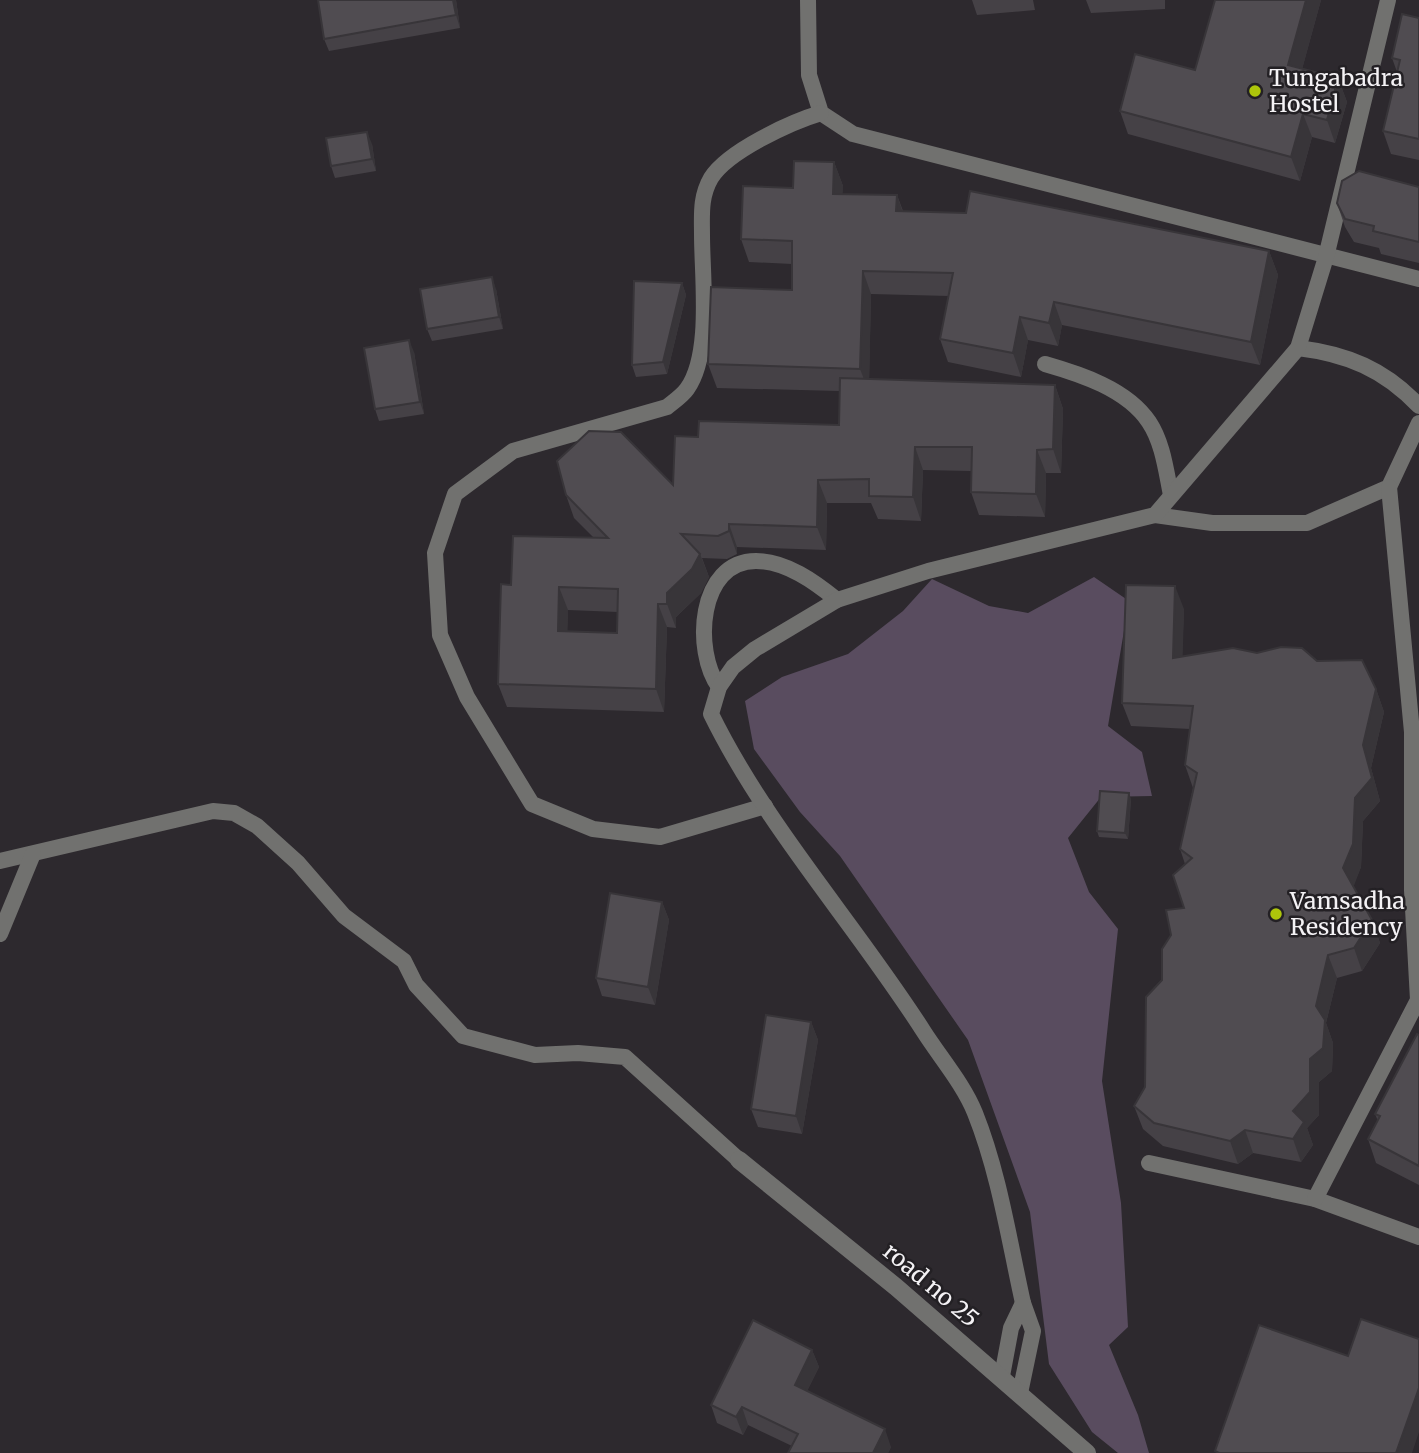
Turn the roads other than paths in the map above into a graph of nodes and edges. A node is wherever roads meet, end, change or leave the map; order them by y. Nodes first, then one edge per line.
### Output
1 (808, 0) edge
2 (1388, 0) edge
3 (821, 113) junction
4 (1326, 257) junction
5 (1419, 279) edge
6 (1298, 348) junction
7 (1045, 364) dead end
8 (1419, 406) edge
9 (1419, 423) edge
10 (1389, 487) junction
11 (1171, 495) junction
12 (1155, 515) junction
13 (837, 600) junction
14 (719, 687) junction
15 (765, 806) junction
16 (33, 854) junction
17 (0, 861) edge
18 (0, 934) edge
19 (1419, 1000) edge
20 (739, 1160) joint
21 (1149, 1163) dead end
22 (1315, 1199) junction
23 (1419, 1237) edge
24 (1023, 1303) junction
25 (1002, 1376) junction
26 (1020, 1393) junction
27 (1087, 1453) edge

1 - 3 lane
2 - 4 lane
3 - 4 lane
3 - 15 lane
4 - 5 lane
4 - 6 lane
6 - 8 lane
6 - 11 lane
7 - 11 lane
9 - 10 lane
10 - 12 lane
10 - 19 lane
11 - 12 lane
12 - 13 lane
13 - 14 lane
13 - 14 lane
14 - 15 lane
15 - 24 lane
16 - 17 lane
16 - 18 lane
16 - 20 lane
19 - 22 lane
20 - 25 street, road no 25
21 - 22 lane
22 - 23 lane
24 - 25 lane
24 - 26 lane
25 - 26 street, road no 25
26 - 27 street, road no 25

